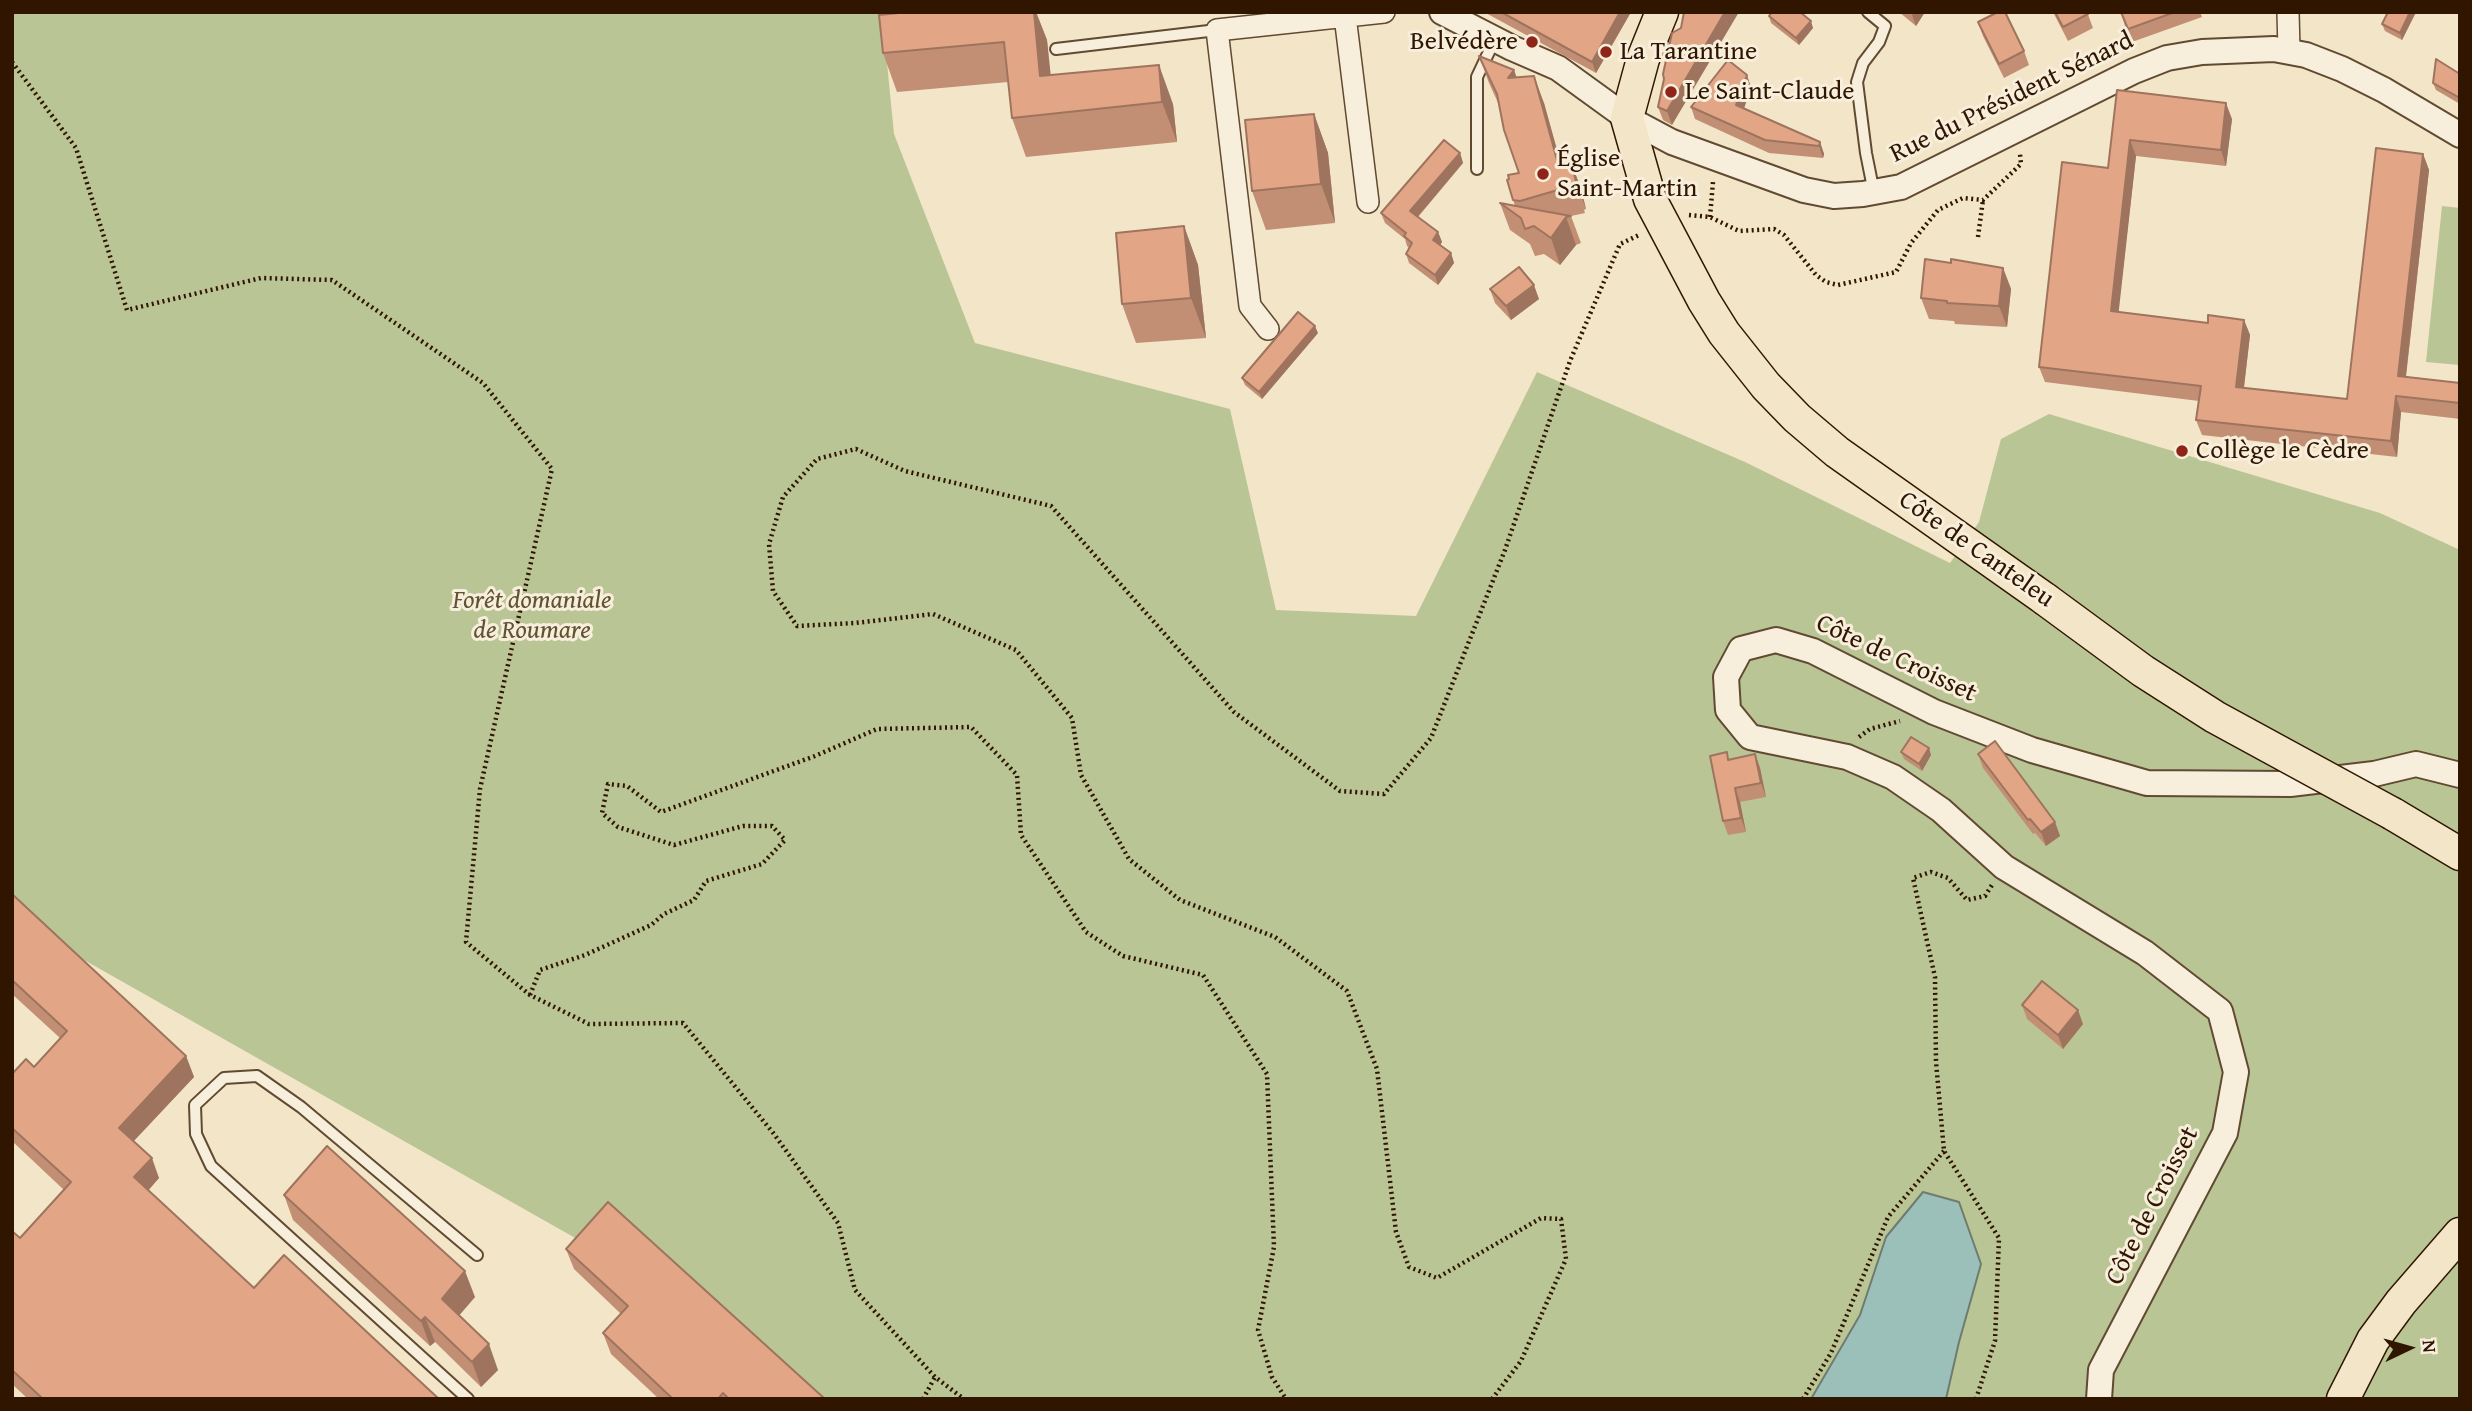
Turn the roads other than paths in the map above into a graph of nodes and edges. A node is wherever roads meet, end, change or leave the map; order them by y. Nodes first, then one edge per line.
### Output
1 (1384, 12) edge
2 (1662, 12) edge
3 (1868, 12) edge
4 (2288, 12) edge
5 (1453, 15) edge
6 (1345, 16) junction
7 (1216, 21) edge
8 (1495, 39) junction
9 (1056, 49) dead end
10 (2289, 51) junction
11 (1627, 117) junction
12 (2460, 135) edge
13 (1477, 169) dead end
14 (1874, 193) junction
15 (1368, 202) dead end
16 (1268, 329) dead end
17 (2460, 775) edge
18 (2460, 854) edge
19 (2460, 1234) edge
20 (477, 1255) dead end
21 (468, 1399) edge
22 (2099, 1399) edge
23 (2343, 1399) edge

1 - 6 street
2 - 11 main road
3 - 14 lane
4 - 10 street
5 - 8 street, Rue du Président Sénard
6 - 7 street
6 - 15 street
7 - 9 lane
7 - 16 street
8 - 11 street, Rue du Président Sénard
8 - 13 lane
10 - 12 street, Rue du Président Sénard
10 - 14 street, Rue du Président Sénard
11 - 14 street, Rue du Président Sénard
11 - 18 main road, Côte de Canteleu, bridge
17 - 22 street, Côte de Croisset
19 - 23 main road
20 - 21 lane

